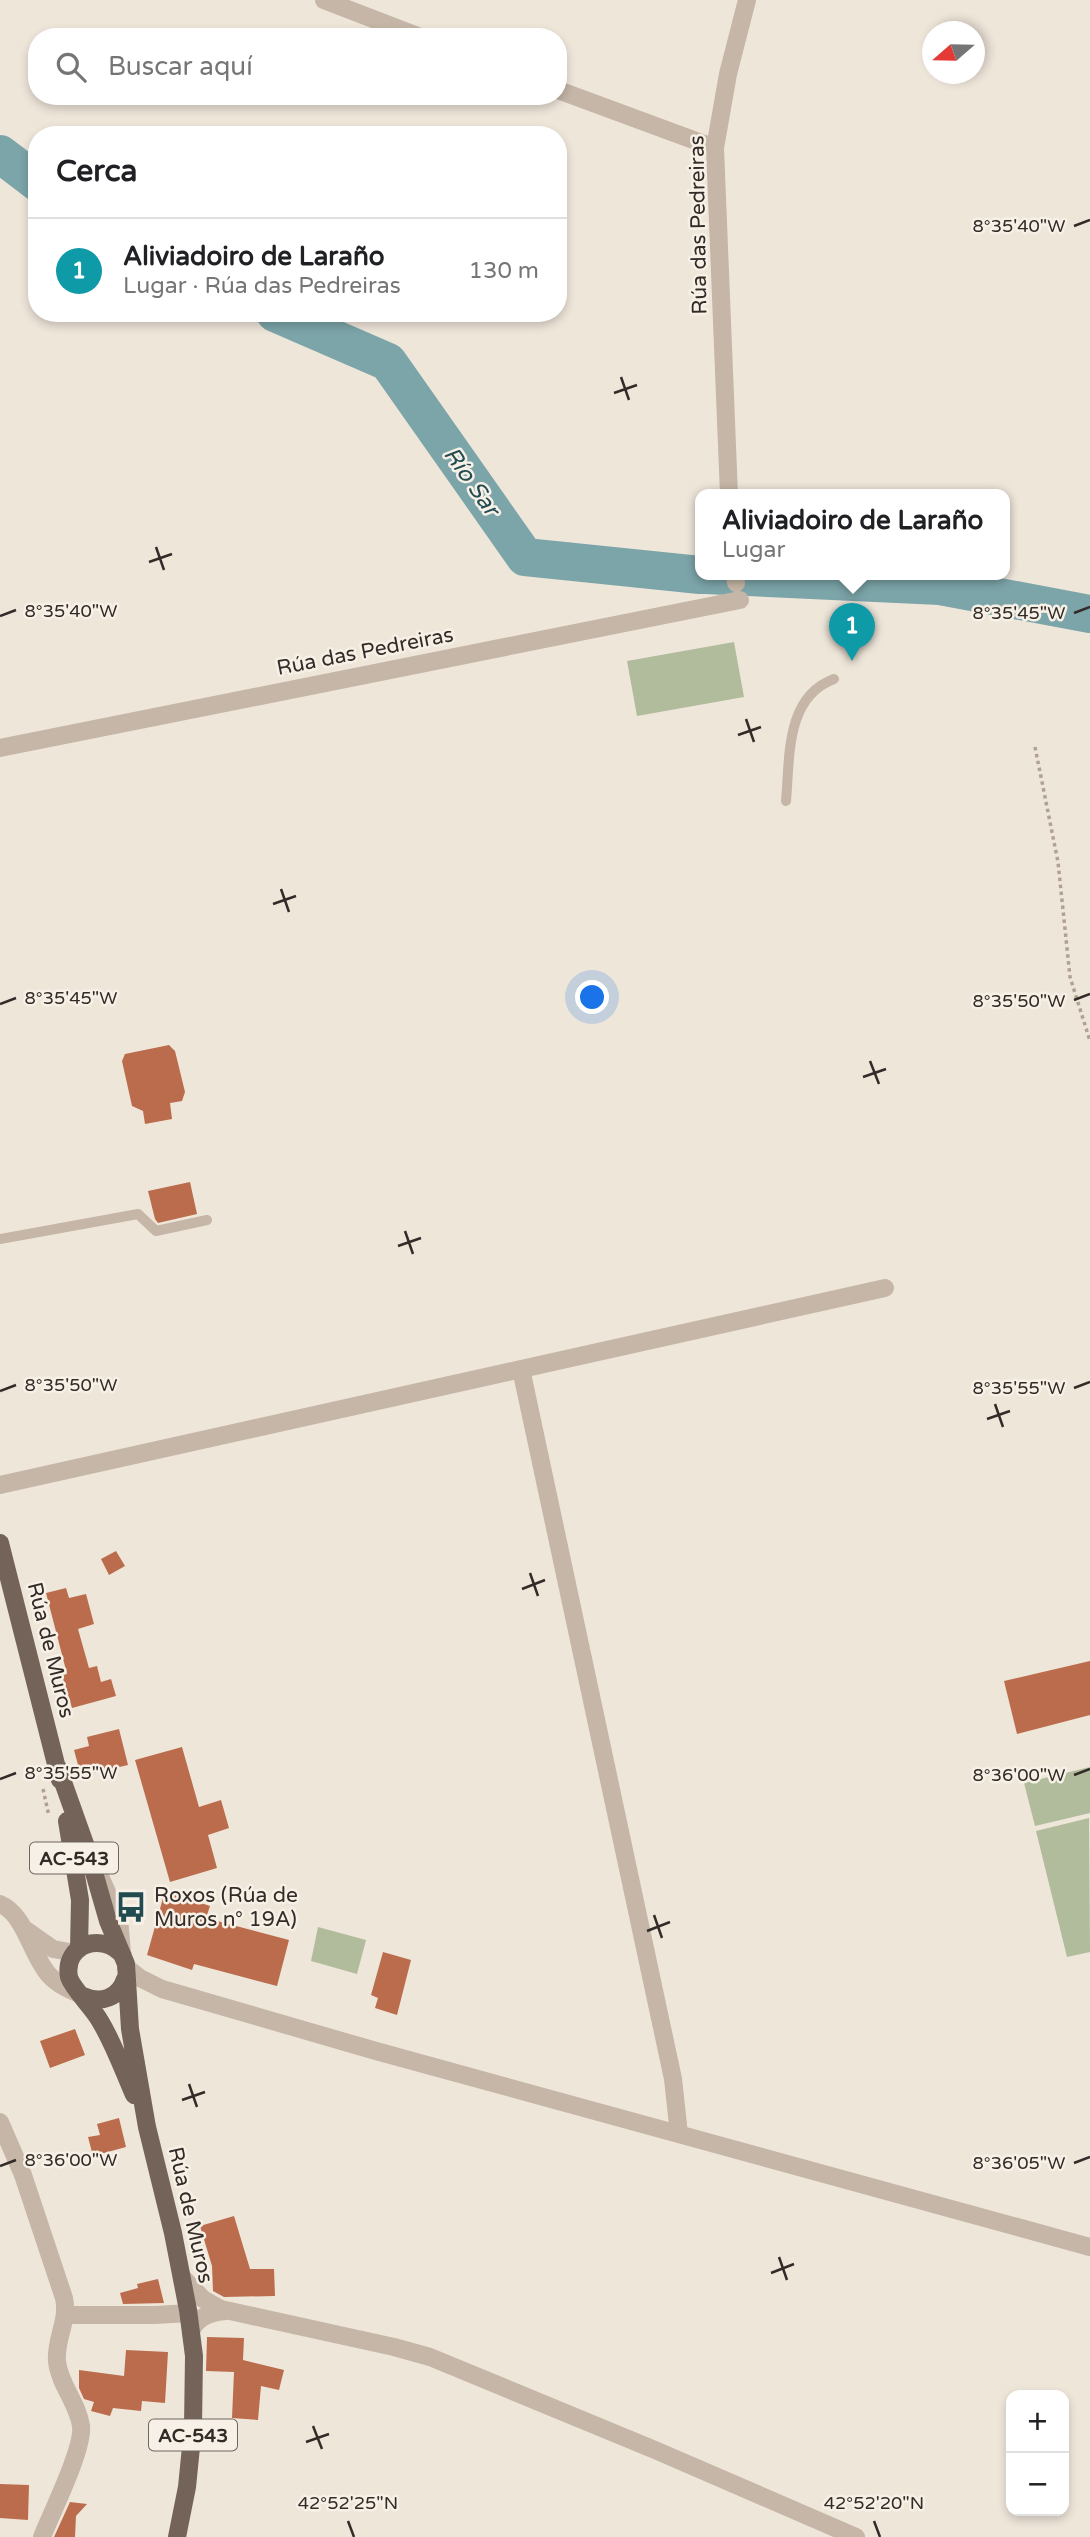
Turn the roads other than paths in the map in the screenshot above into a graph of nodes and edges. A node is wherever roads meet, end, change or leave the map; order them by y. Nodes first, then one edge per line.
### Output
1 (324, 0) edge
2 (747, 0) edge
3 (397, 28) edge
4 (567, 93) edge
5 (715, 148) junction
6 (729, 489) edge
7 (737, 586) edge
8 (834, 679) dead end
9 (0, 748) edge
10 (786, 801) dead end
11 (207, 1220) dead end
12 (0, 1238) edge
13 (886, 1288) dead end
14 (521, 1369) junction
15 (0, 1485) edge
16 (0, 1543) edge
17 (58, 1768) junction
18 (0, 1905) edge
19 (23, 1927) junction
20 (77, 1951) junction
21 (123, 1976) junction
22 (162, 1989) junction
23 (83, 1996) junction
24 (0, 2122) edge
25 (147, 2127) junction
26 (679, 2134) junction
27 (1090, 2247) edge
28 (183, 2278) junction
29 (226, 2311) junction
30 (189, 2313) junction
31 (66, 2315) junction
32 (191, 2331) junction
33 (42, 2537) edge
34 (177, 2537) edge
35 (856, 2537) edge

1 - 3 street
2 - 5 street, Rúa das Pedreiras
4 - 5 street
5 - 6 street, Rúa das Pedreiras
7 - 9 street, Rúa das Pedreiras
8 - 10 lane
11 - 12 lane
13 - 14 street
14 - 15 street
14 - 26 street
16 - 17 main road, Rúa de Muros / AC-543
17 - 20 main road, Rúa de Muros / AC-543
17 - 21 main road, Rúa de Muros / AC-543
18 - 19 street, Rúa de Muros
19 - 20 street, Rúa de Muros
19 - 23 street, Rúa de Muros
20 - 21 main road, Rúa de Muros
20 - 23 main road, Rúa de Muros / AC-543
21 - 22 street
21 - 22 street
21 - 23 main road, Rúa de Muros
21 - 25 main road, Rúa de Muros / AC-543
22 - 26 street
23 - 25 main road, Rúa de Muros / AC-543
24 - 31 street
25 - 28 main road, Rúa de Muros / AC-543
26 - 27 street
28 - 29 street
28 - 30 main road, Rúa de Muros / AC-543
29 - 32 street
29 - 35 street
30 - 31 street, Rúa de Muros
30 - 32 main road, Rúa de Muros / AC-543
31 - 33 street
32 - 34 main road, Rúa de Muros / AC-543

